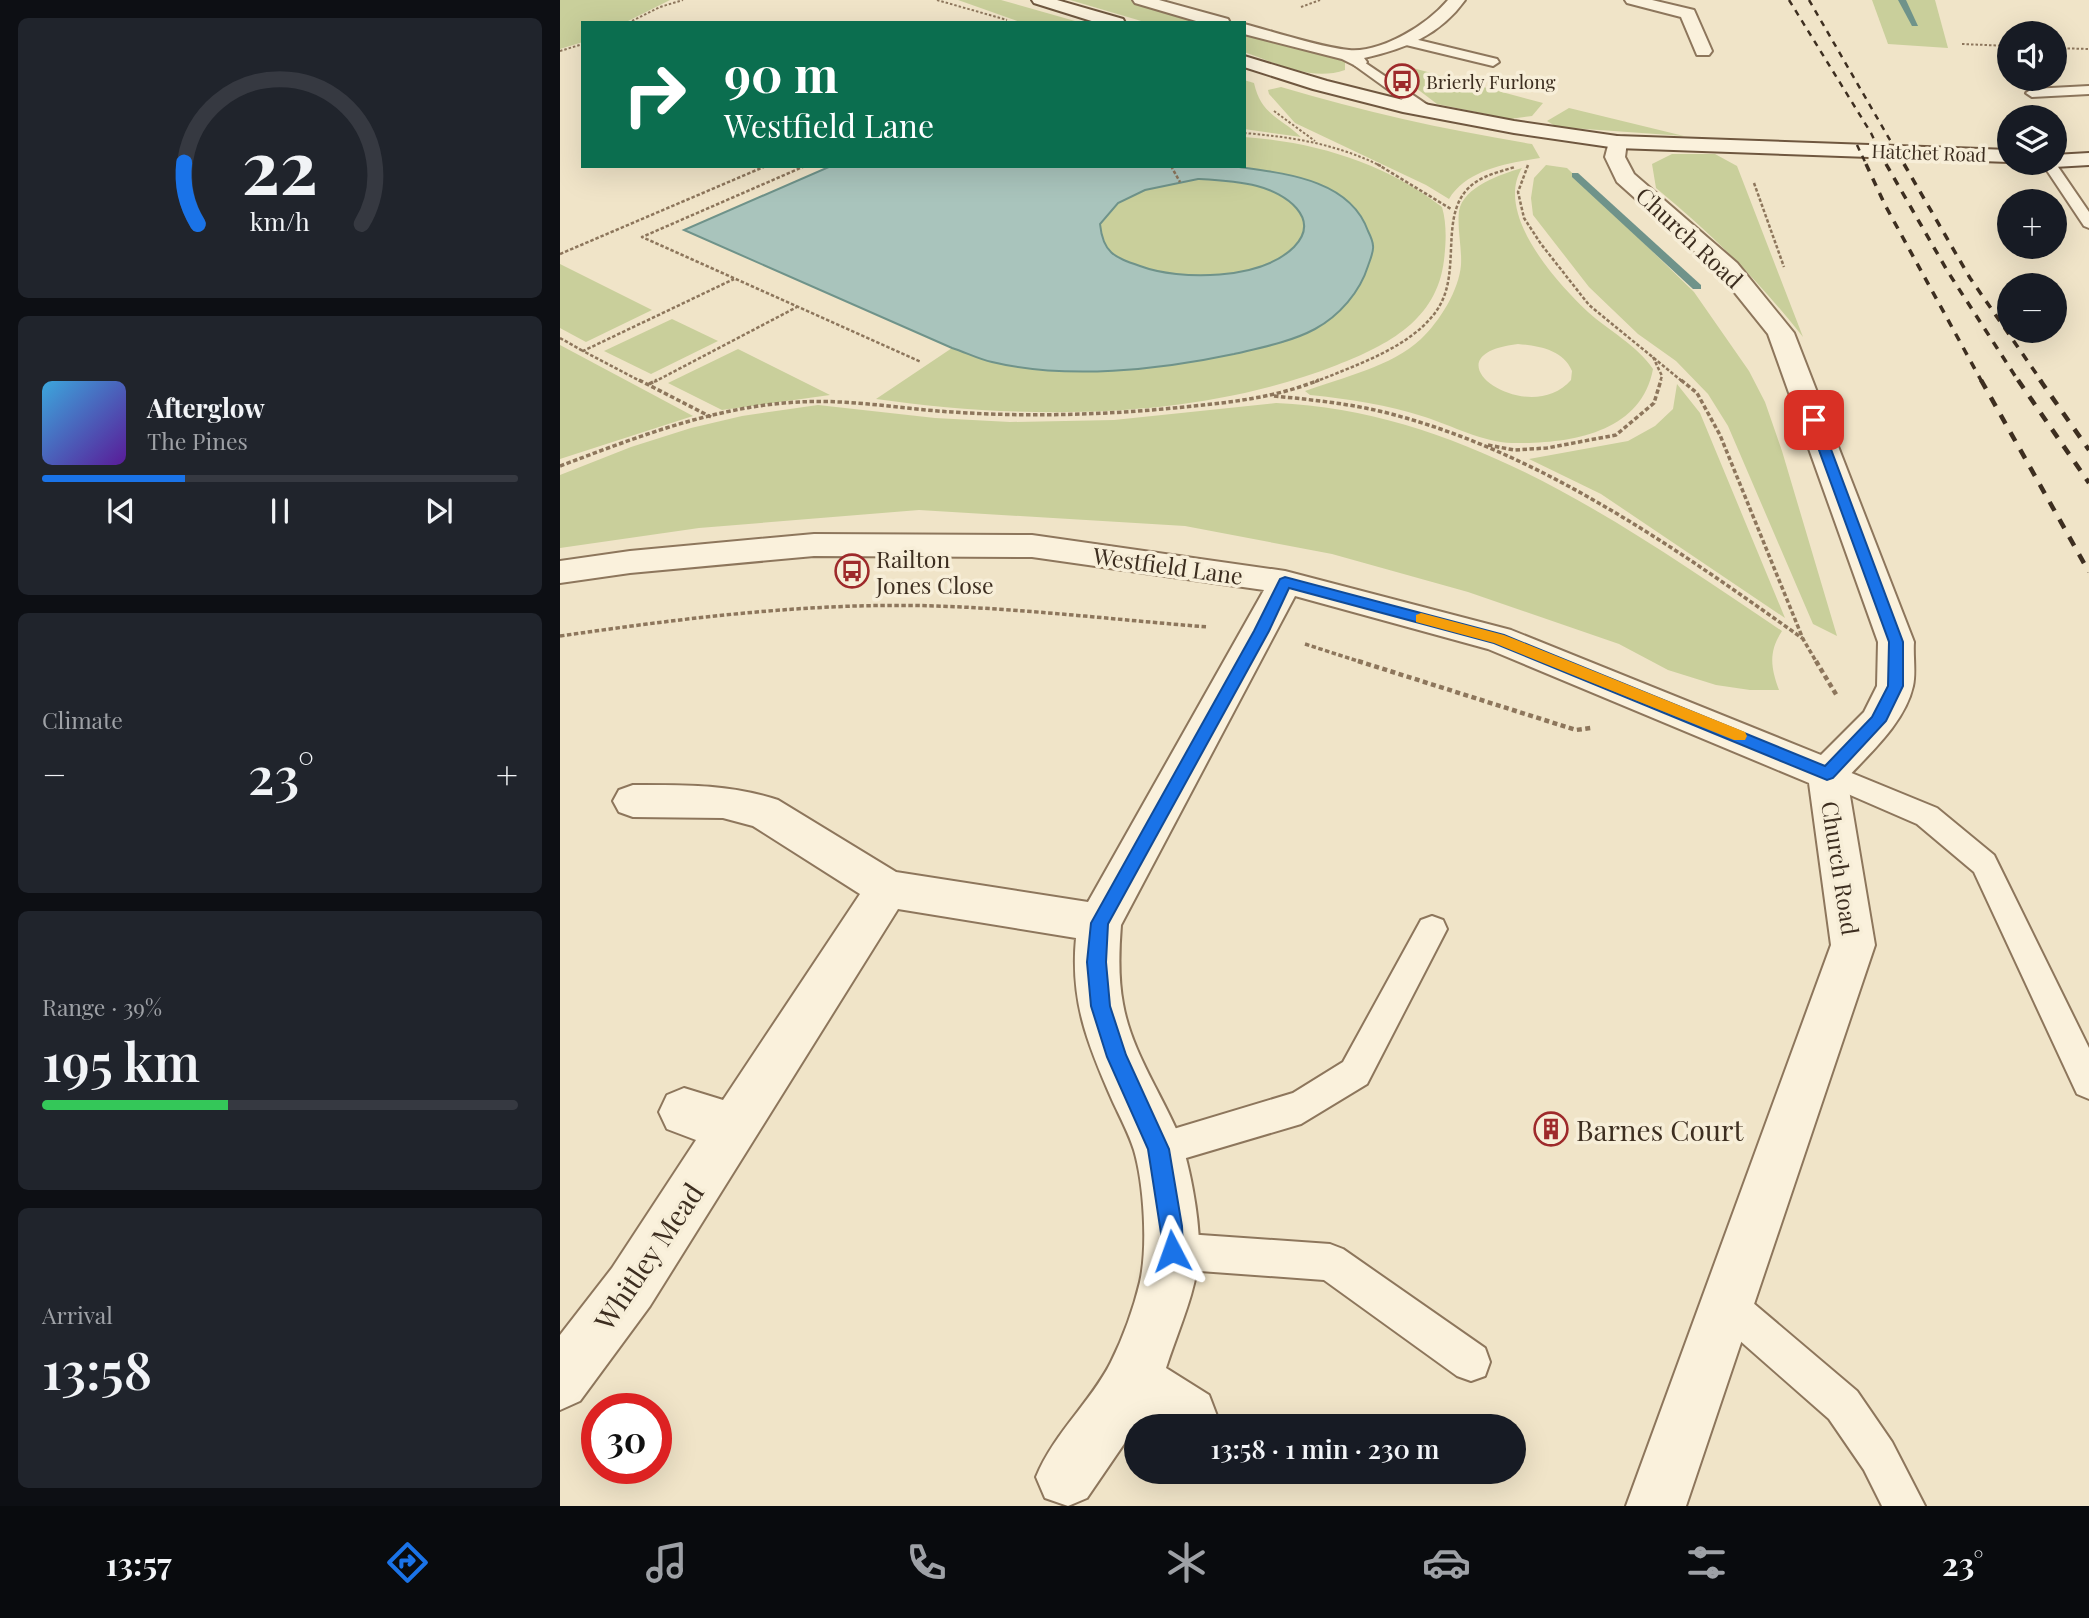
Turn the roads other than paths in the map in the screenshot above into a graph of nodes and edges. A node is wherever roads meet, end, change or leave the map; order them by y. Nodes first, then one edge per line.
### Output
1 (1040, 0) edge
2 (1141, 0) edge
3 (1457, 0) edge
4 (1633, 0) edge
5 (1110, 21) edge
6 (1215, 21) edge
7 (1670, 27) dead end
8 (1694, 27) junction
9 (1246, 30) edge
10 (1406, 41) junction
11 (1703, 51) dead end
12 (1354, 59) junction
13 (1246, 62) edge
14 (1493, 62) dead end
15 (2089, 90) edge
16 (2032, 93) dead end
17 (1427, 111) junction
18 (1617, 142) junction
19 (1997, 155) edge
20 (2089, 159) edge
21 (2067, 160) edge
22 (2057, 175) edge
23 (2089, 223) edge
24 (560, 572) edge
25 (1285, 582) junction
26 (1827, 774) junction
27 (633, 801) dead end
28 (888, 889) junction
29 (1100, 923) junction
30 (1432, 929) dead end
31 (2089, 1083) edge
32 (684, 1112) dead end
33 (733, 1128) junction
34 (1159, 1149) junction
35 (1172, 1251) junction
36 (1726, 1304) junction
37 (1471, 1362) dead end
38 (1133, 1380) junction
39 (560, 1381) edge
40 (1185, 1414) edge
41 (1066, 1477) dead end
42 (1657, 1506) edge
43 (1903, 1506) edge

1 - 5 street
2 - 6 street
3 - 10 street
4 - 8 street
7 - 8 street
8 - 11 street
9 - 12 street
10 - 12 street
10 - 14 lane
12 - 17 lane
13 - 17 street
15 - 16 lane
17 - 18 street
18 - 19 street, Hatchet Road
18 - 26 street, Church Road
20 - 21 street
22 - 23 lane
24 - 25 street, Westfield Lane
25 - 26 street, Westfield Lane
25 - 29 street
26 - 31 lane
26 - 36 street, Church Road
27 - 28 street
28 - 29 street
28 - 33 street, Whitley Mead
29 - 34 street
30 - 34 lane
32 - 33 street
33 - 39 street, Whitley Mead
34 - 35 street
35 - 37 lane
35 - 38 street
36 - 42 street, Church Road
36 - 43 lane
38 - 40 street
38 - 41 street

